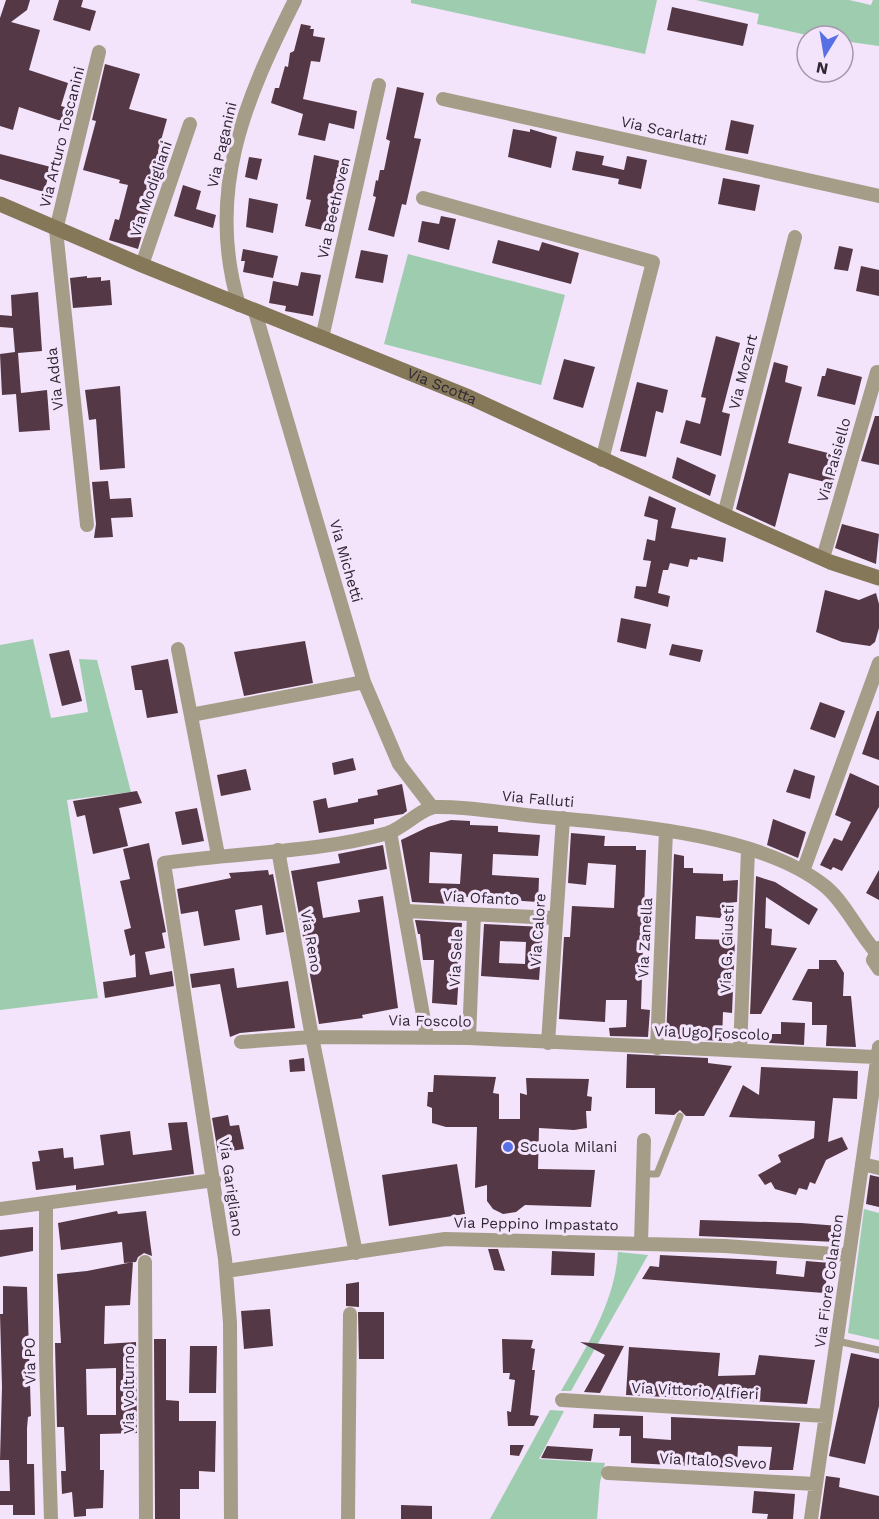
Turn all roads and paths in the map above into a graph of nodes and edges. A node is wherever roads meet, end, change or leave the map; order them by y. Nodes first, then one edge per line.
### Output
1 (295, 0) edge
2 (99, 52) dead end
3 (379, 85) dead end
4 (443, 99) dead end
5 (190, 124) dead end
6 (879, 196) edge
7 (423, 198) dead end
8 (0, 204) edge
9 (56, 230) junction
10 (795, 237) dead end
11 (142, 265) junction
12 (239, 305) junction
13 (255, 312) junction
14 (322, 338) junction
15 (877, 372) dead end
16 (602, 460) junction
17 (724, 515) junction
18 (87, 525) dead end
19 (823, 558) junction
20 (879, 578) edge
21 (178, 649) dead end
22 (879, 663) edge
23 (364, 681) junction
24 (191, 715) junction
25 (432, 807) junction
26 (563, 818) junction
27 (666, 831) junction
28 (390, 832) junction
29 (278, 850) junction
30 (748, 850) junction
31 (218, 855) junction
32 (803, 871) junction
33 (406, 910) junction
34 (474, 915) junction
35 (555, 918) junction
36 (877, 950) edge
37 (879, 969) edge
38 (312, 1037) junction
39 (427, 1037) junction
40 (469, 1038) junction
41 (242, 1042) dead end
42 (548, 1043) junction
43 (657, 1048) junction
44 (740, 1050) junction
45 (877, 1052) edge
46 (875, 1092) edge
47 (680, 1116) dead end
48 (644, 1140) dead end
49 (862, 1164) junction
50 (879, 1168) edge
51 (643, 1174) junction
52 (214, 1180) junction
53 (46, 1203) junction
54 (0, 1209) edge
55 (641, 1243) junction
56 (356, 1253) junction
57 (849, 1256) junction
58 (145, 1262) dead end
59 (226, 1271) junction
60 (350, 1314) dead end
61 (837, 1341) junction
62 (879, 1350) edge
63 (562, 1400) dead end
64 (825, 1416) junction
65 (608, 1473) dead end
66 (816, 1484) junction
67 (51, 1519) edge
68 (146, 1519) edge
69 (231, 1519) edge
70 (348, 1519) edge
71 (810, 1519) edge

1 - 12 street, Via Paganini
2 - 9 street, Via Arturo Toscanini
3 - 14 street, Via Beethoven
4 - 6 street, Via Scarlatti
5 - 11 street, Via Modigliani
7 - 16 street
8 - 9 street, Via Scotta
9 - 11 street, Via Scotta
9 - 18 street, Via Adda
10 - 17 street, Via Mozart
11 - 12 street, Via Scotta
12 - 13 street, Via Scotta
13 - 14 street, Via Scotta
13 - 23 street, Via Michetti
14 - 16 street, Via Scotta
15 - 19 street, Via Paisiello
16 - 17 street, Via Scotta
17 - 19 street, Via Scotta
19 - 20 street, Via Scotta
21 - 24 street
22 - 32 street
23 - 24 street
23 - 25 street, Via Michetti
24 - 31 street
25 - 26 street, Via Falluti
25 - 28 street
26 - 27 street, Via Falluti
26 - 35 street, Via Calore
27 - 30 street, Via Falluti
27 - 43 street, Via Zanella
28 - 29 street
28 - 33 street
29 - 31 street
29 - 38 street, Via Reno
30 - 32 street, Via Falluti
30 - 44 street, Via G. Giusti
31 - 52 street, Via Garigliano
32 - 36 street, Via Falluti
33 - 34 street, Via Ofanto
33 - 39 street
34 - 35 street, Via Ofanto
34 - 40 street, Via Sele
35 - 42 street, Via Calore
36 - 37 street
38 - 39 street, Via Foscolo
38 - 41 street, Via Foscolo
38 - 56 street, Via Reno
39 - 40 street, Via Foscolo
40 - 42 street, Via Foscolo
42 - 43 street, Via Ugo Foscolo
43 - 44 street, Via Ugo Foscolo
44 - 45 street, Via Ugo Foscolo
45 - 46 street, Via Fiore Colanton
46 - 49 street, Via Fiore Colanton
47 - 51 lane
48 - 51 street
49 - 50 street
49 - 57 street, Via Fiore Colanton
51 - 55 street
52 - 53 street
52 - 59 street, Via Garigliano
53 - 54 street
53 - 67 street, Via PO
55 - 56 street, Via Peppino Impastato
55 - 57 street, Via Peppino Impastato
56 - 59 street, Via Peppino Impastato
57 - 61 street, Via Fiore Colanton
58 - 68 street, Via Volturno
59 - 69 street, Via Garigliano
60 - 70 street
61 - 62 lane
61 - 64 street, Via Fiore Colanton
63 - 64 street, Via Vittorio Alfieri
64 - 66 street, Via Fiore Colanton
65 - 66 street, Via Italo Svevo
66 - 71 street, Via Fiore Colanton

